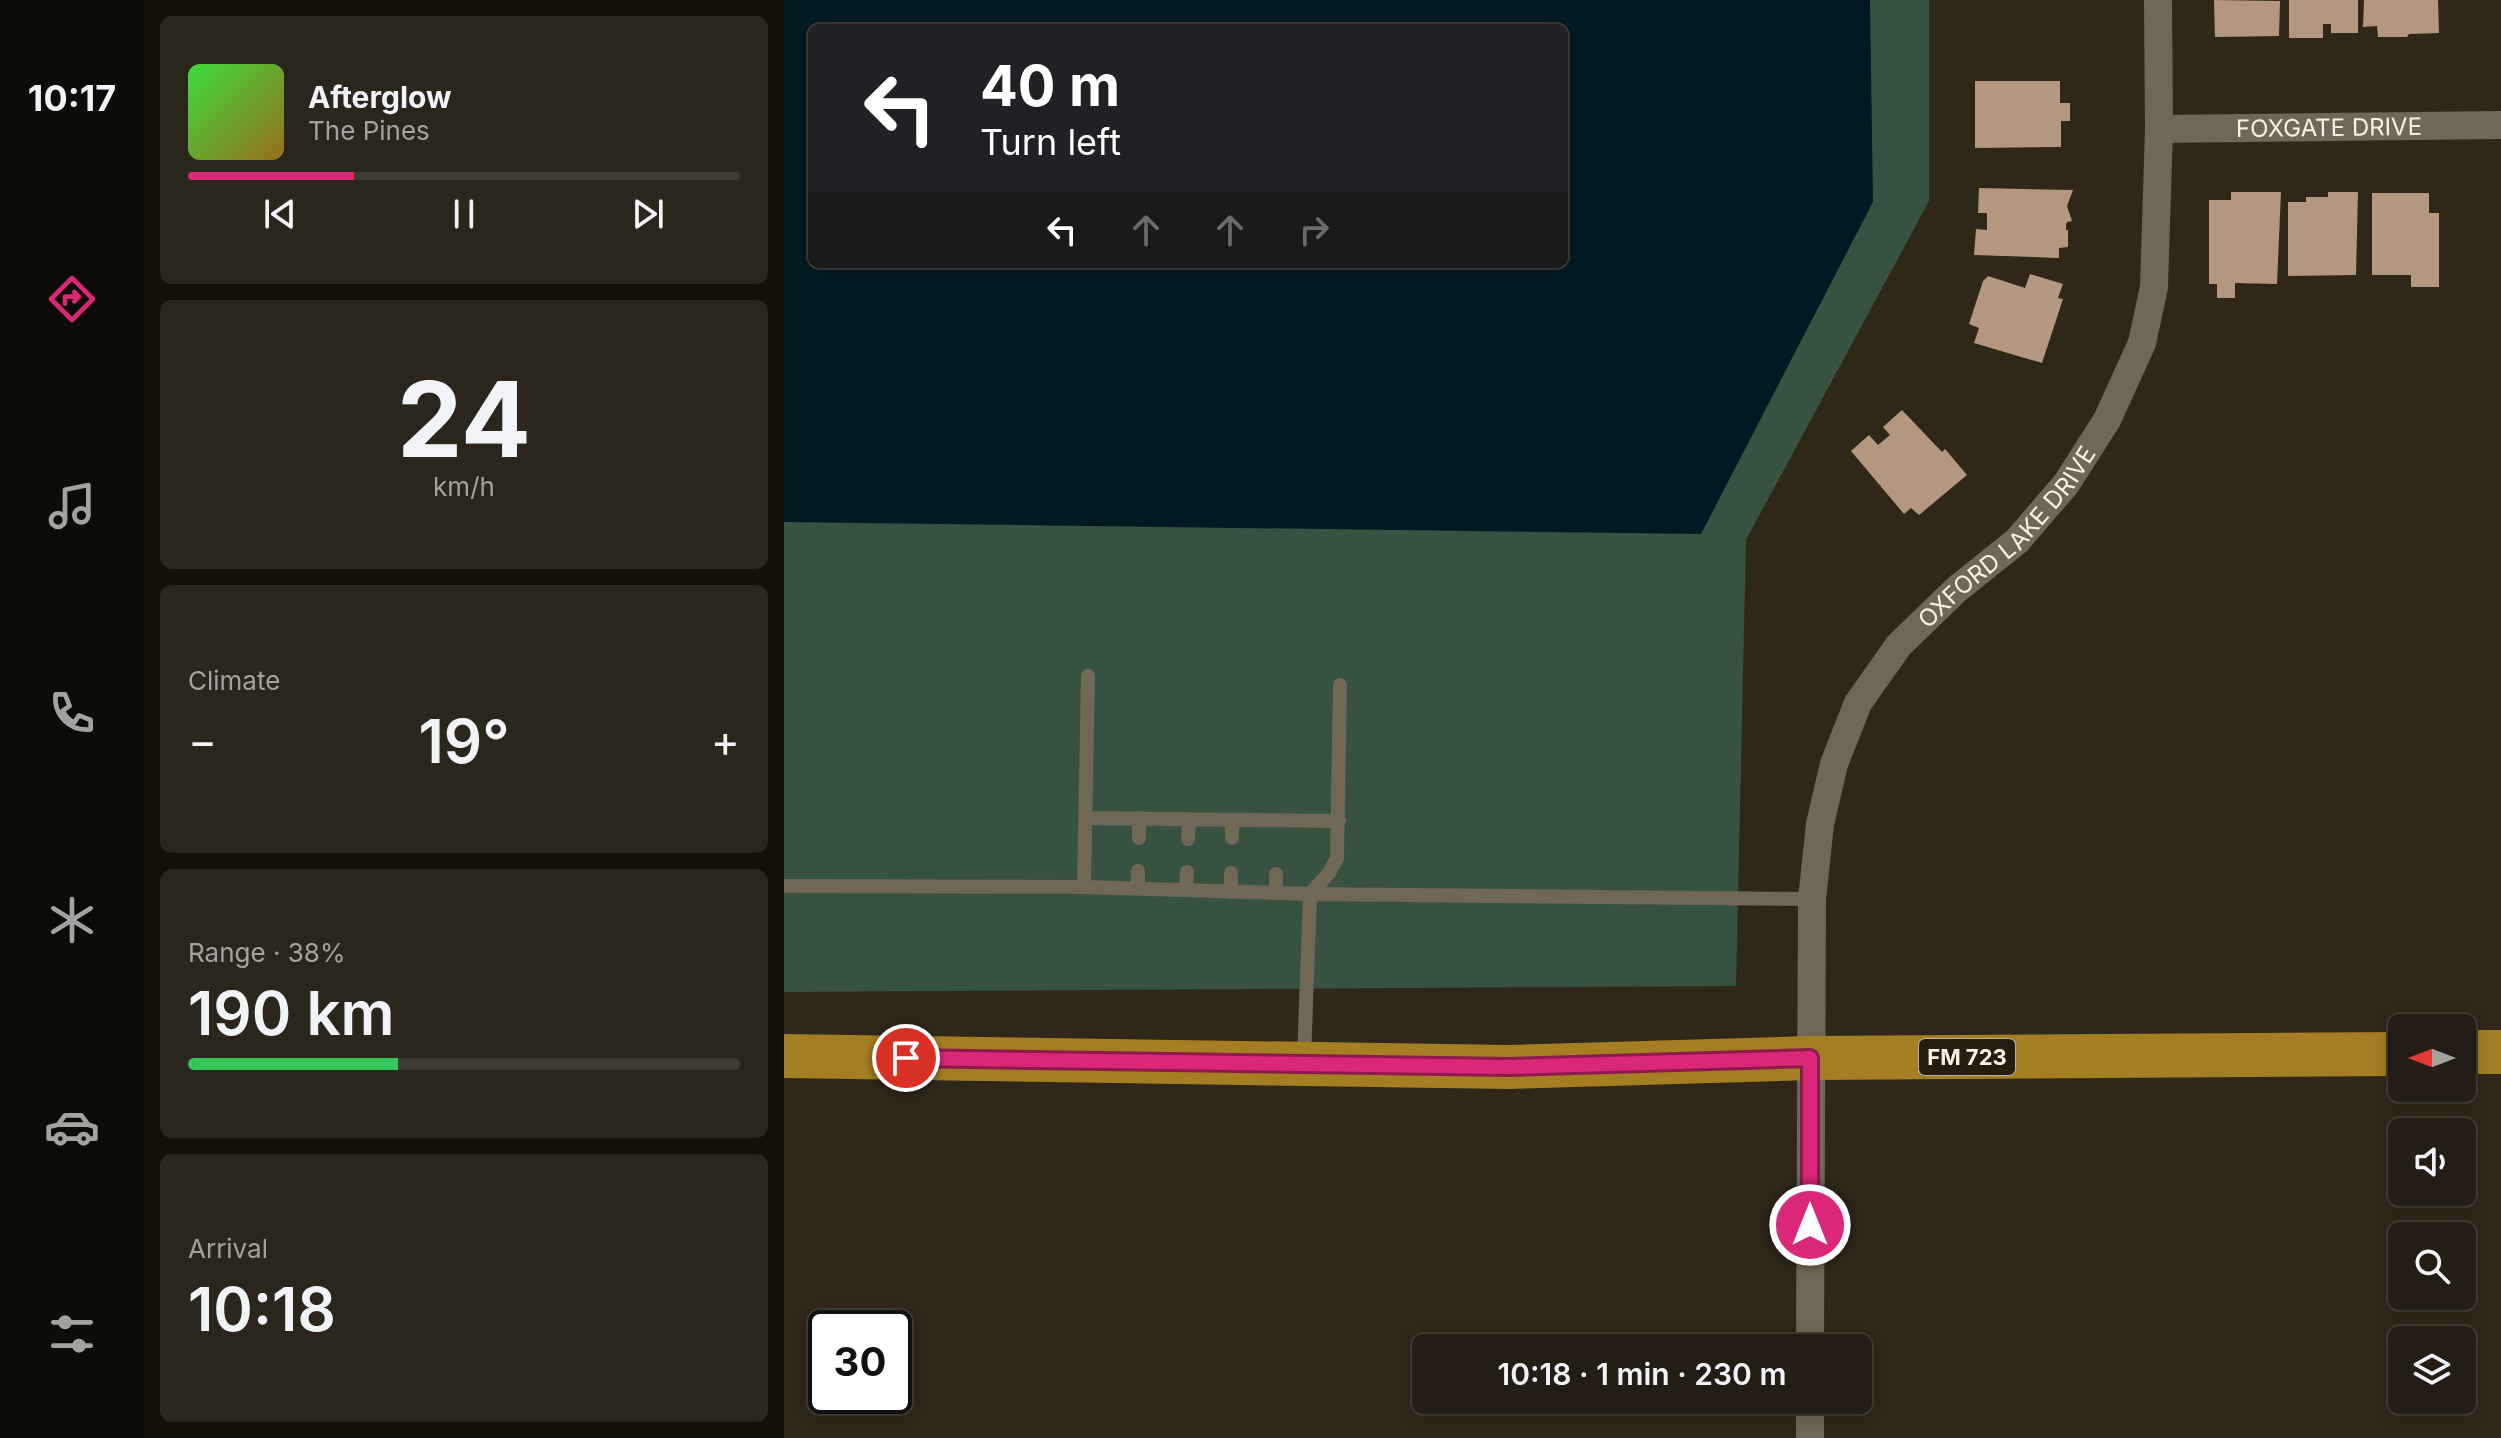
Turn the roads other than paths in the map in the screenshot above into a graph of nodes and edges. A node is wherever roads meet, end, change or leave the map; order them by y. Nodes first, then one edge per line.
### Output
1 (2158, 0) edge
2 (2501, 125) edge
3 (2159, 129) junction
4 (1088, 676) dead end
5 (1340, 685) dead end
6 (1086, 818) junction
7 (1139, 818) junction
8 (1189, 819) junction
9 (1232, 820) junction
10 (1277, 821) junction
11 (1339, 821) junction
12 (1139, 838) dead end
13 (1232, 838) dead end
14 (1277, 838) dead end
15 (1188, 839) dead end
16 (1138, 871) dead end
17 (1187, 872) dead end
18 (1231, 873) dead end
19 (1276, 874) dead end
20 (784, 886) edge
21 (1084, 887) junction
22 (1138, 889) junction
23 (1186, 890) junction
24 (1231, 892) junction
25 (1276, 893) junction
26 (1310, 894) junction
27 (1812, 899) junction
28 (2476, 1052) edge
29 (2501, 1052) edge
30 (2388, 1054) edge
31 (784, 1056) edge
32 (1810, 1058) junction
33 (1303, 1064) junction
34 (1810, 1334) edge
35 (1810, 1414) edge
36 (1810, 1438) edge

1 - 3 street, OXFORD LAKE DRIVE
2 - 3 street, FOXGATE DRIVE
3 - 27 street, OXFORD LAKE DRIVE
4 - 6 lane
5 - 11 lane
6 - 7 lane
6 - 21 lane
7 - 8 lane
7 - 12 lane
8 - 9 lane
8 - 15 lane
9 - 10 lane
9 - 13 lane
10 - 11 lane
10 - 14 lane
11 - 26 lane
16 - 22 lane
17 - 23 lane
18 - 24 lane
19 - 25 lane
20 - 21 lane
21 - 22 lane
22 - 23 lane
23 - 24 lane
24 - 25 lane
25 - 26 lane
26 - 27 lane
26 - 33 lane
27 - 32 street, OXFORD LAKE DRIVE
28 - 29 main road
30 - 32 main road, FM 723
31 - 33 main road, FM 723
32 - 33 main road, FM 723
32 - 34 street, OXFORD LAKE DRIVE
35 - 36 street

